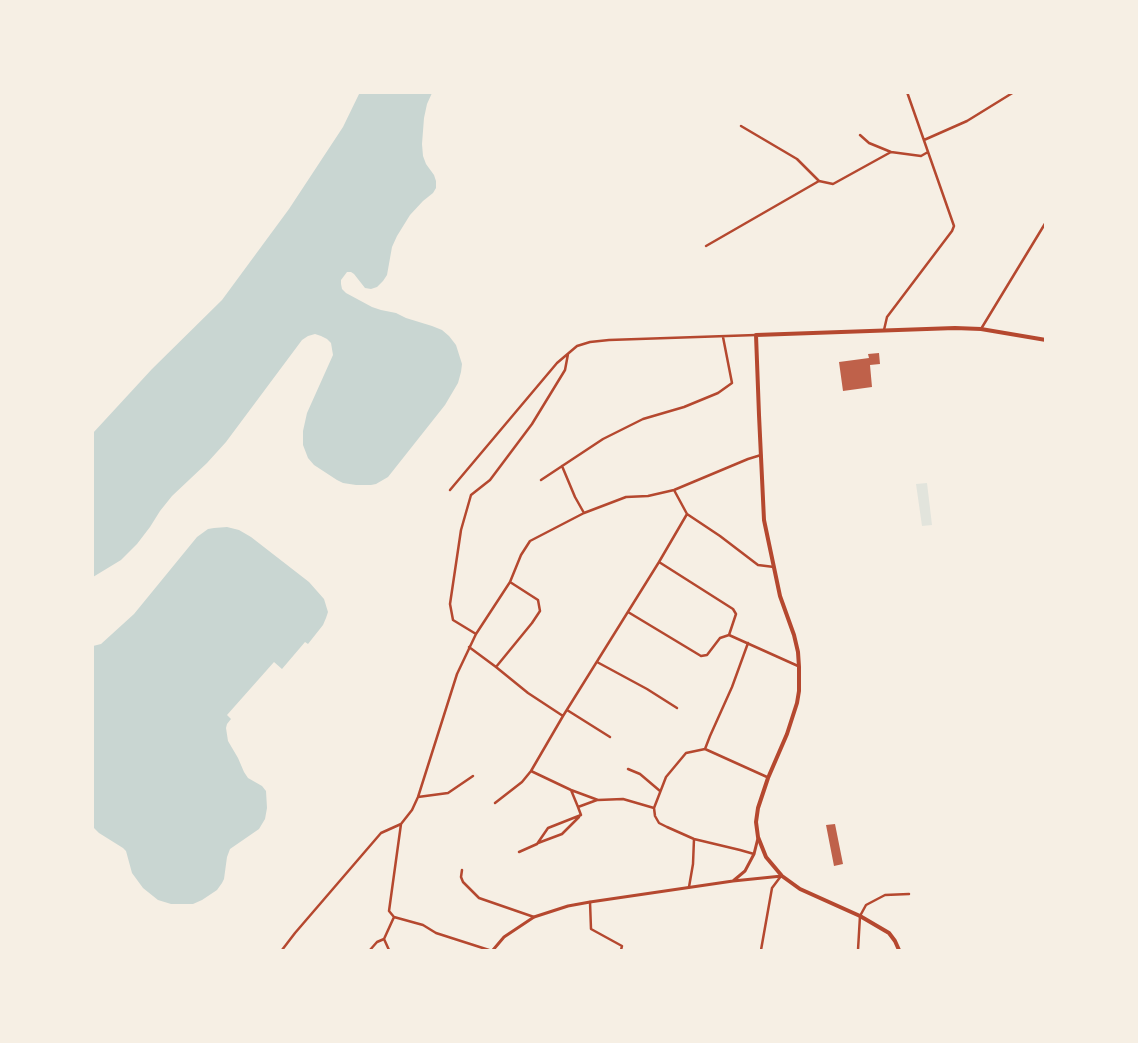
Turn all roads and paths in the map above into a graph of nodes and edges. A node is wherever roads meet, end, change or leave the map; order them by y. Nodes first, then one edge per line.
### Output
1 (908, 92) edge
2 (1014, 92) edge
3 (741, 126) dead end
4 (860, 135) dead end
5 (924, 140) junction
6 (892, 152) junction
7 (928, 152) junction
8 (820, 180) junction
9 (1046, 222) edge
10 (706, 246) dead end
11 (981, 329) junction
12 (884, 330) junction
13 (756, 335) junction
14 (723, 337) junction
15 (1046, 340) edge
16 (569, 352) junction
17 (761, 456) junction
18 (562, 466) junction
19 (541, 480) dead end
20 (450, 490) dead end
21 (674, 490) junction
22 (584, 513) junction
23 (687, 514) junction
24 (659, 562) junction
25 (774, 567) junction
26 (510, 582) junction
27 (628, 612) junction
28 (476, 634) junction
29 (729, 635) junction
30 (748, 643) junction
31 (469, 647) junction
32 (597, 662) junction
33 (496, 667) junction
34 (800, 667) junction
35 (677, 708) dead end
36 (567, 710) junction
37 (563, 716) junction
38 (610, 736) dead end
39 (705, 749) junction
40 (628, 769) dead end
41 (531, 771) junction
42 (474, 776) dead end
43 (768, 778) junction
44 (572, 790) junction
45 (660, 791) junction
46 (418, 797) junction
47 (598, 800) junction
48 (495, 803) dead end
49 (578, 807) junction
50 (654, 808) junction
51 (580, 815) junction
52 (401, 824) junction
53 (758, 837) junction
54 (694, 839) junction
55 (537, 844) junction
56 (519, 852) dead end
57 (754, 854) junction
58 (462, 870) dead end
59 (782, 876) junction
60 (733, 881) junction
61 (688, 888) junction
62 (909, 894) dead end
63 (590, 902) junction
64 (860, 916) junction
65 (394, 917) junction
66 (534, 917) junction
67 (384, 939) junction
68 (282, 950) edge
69 (370, 950) edge
70 (389, 950) edge
71 (489, 950) edge
72 (493, 950) edge
73 (620, 950) edge
74 (761, 950) edge
75 (858, 950) edge
76 (899, 950) edge

1 - 5 street
2 - 5 street
3 - 8 street
4 - 6 street
5 - 7 street
6 - 7 street
6 - 8 street
7 - 12 street
8 - 10 street
9 - 11 street
11 - 12 main road
11 - 15 main road
12 - 13 main road
13 - 14 street
13 - 17 main road
14 - 16 street
14 - 18 street
16 - 20 street
16 - 28 street
17 - 21 street
17 - 25 main road
18 - 19 street
18 - 22 street
21 - 22 street
21 - 23 street
22 - 26 street
23 - 24 street
23 - 25 street
24 - 27 street
24 - 29 street
25 - 34 main road
26 - 28 street
26 - 33 street
27 - 29 street
27 - 32 street
28 - 31 street
29 - 30 street
30 - 34 street
30 - 39 street
31 - 33 street
31 - 46 street
32 - 35 street
32 - 36 street
33 - 37 street
34 - 43 main road
36 - 37 street
36 - 38 street
37 - 41 street
39 - 43 street
39 - 45 street
40 - 45 street
41 - 44 street
41 - 48 street
42 - 46 street
43 - 53 main road
44 - 47 street
44 - 49 street
45 - 50 street
46 - 52 street
47 - 49 street
47 - 50 street
49 - 51 street
50 - 54 street
51 - 55 street
51 - 55 street
52 - 65 street
52 - 68 street
53 - 57 street
53 - 59 main road
54 - 57 street
54 - 61 street
55 - 56 street
57 - 60 street
58 - 66 street
59 - 60 street
59 - 64 main road
59 - 74 street
60 - 61 street
61 - 63 street
62 - 64 street
63 - 66 street
63 - 73 street
64 - 75 street
64 - 76 main road
65 - 67 street
65 - 71 street
66 - 72 street
67 - 69 street
67 - 70 street

